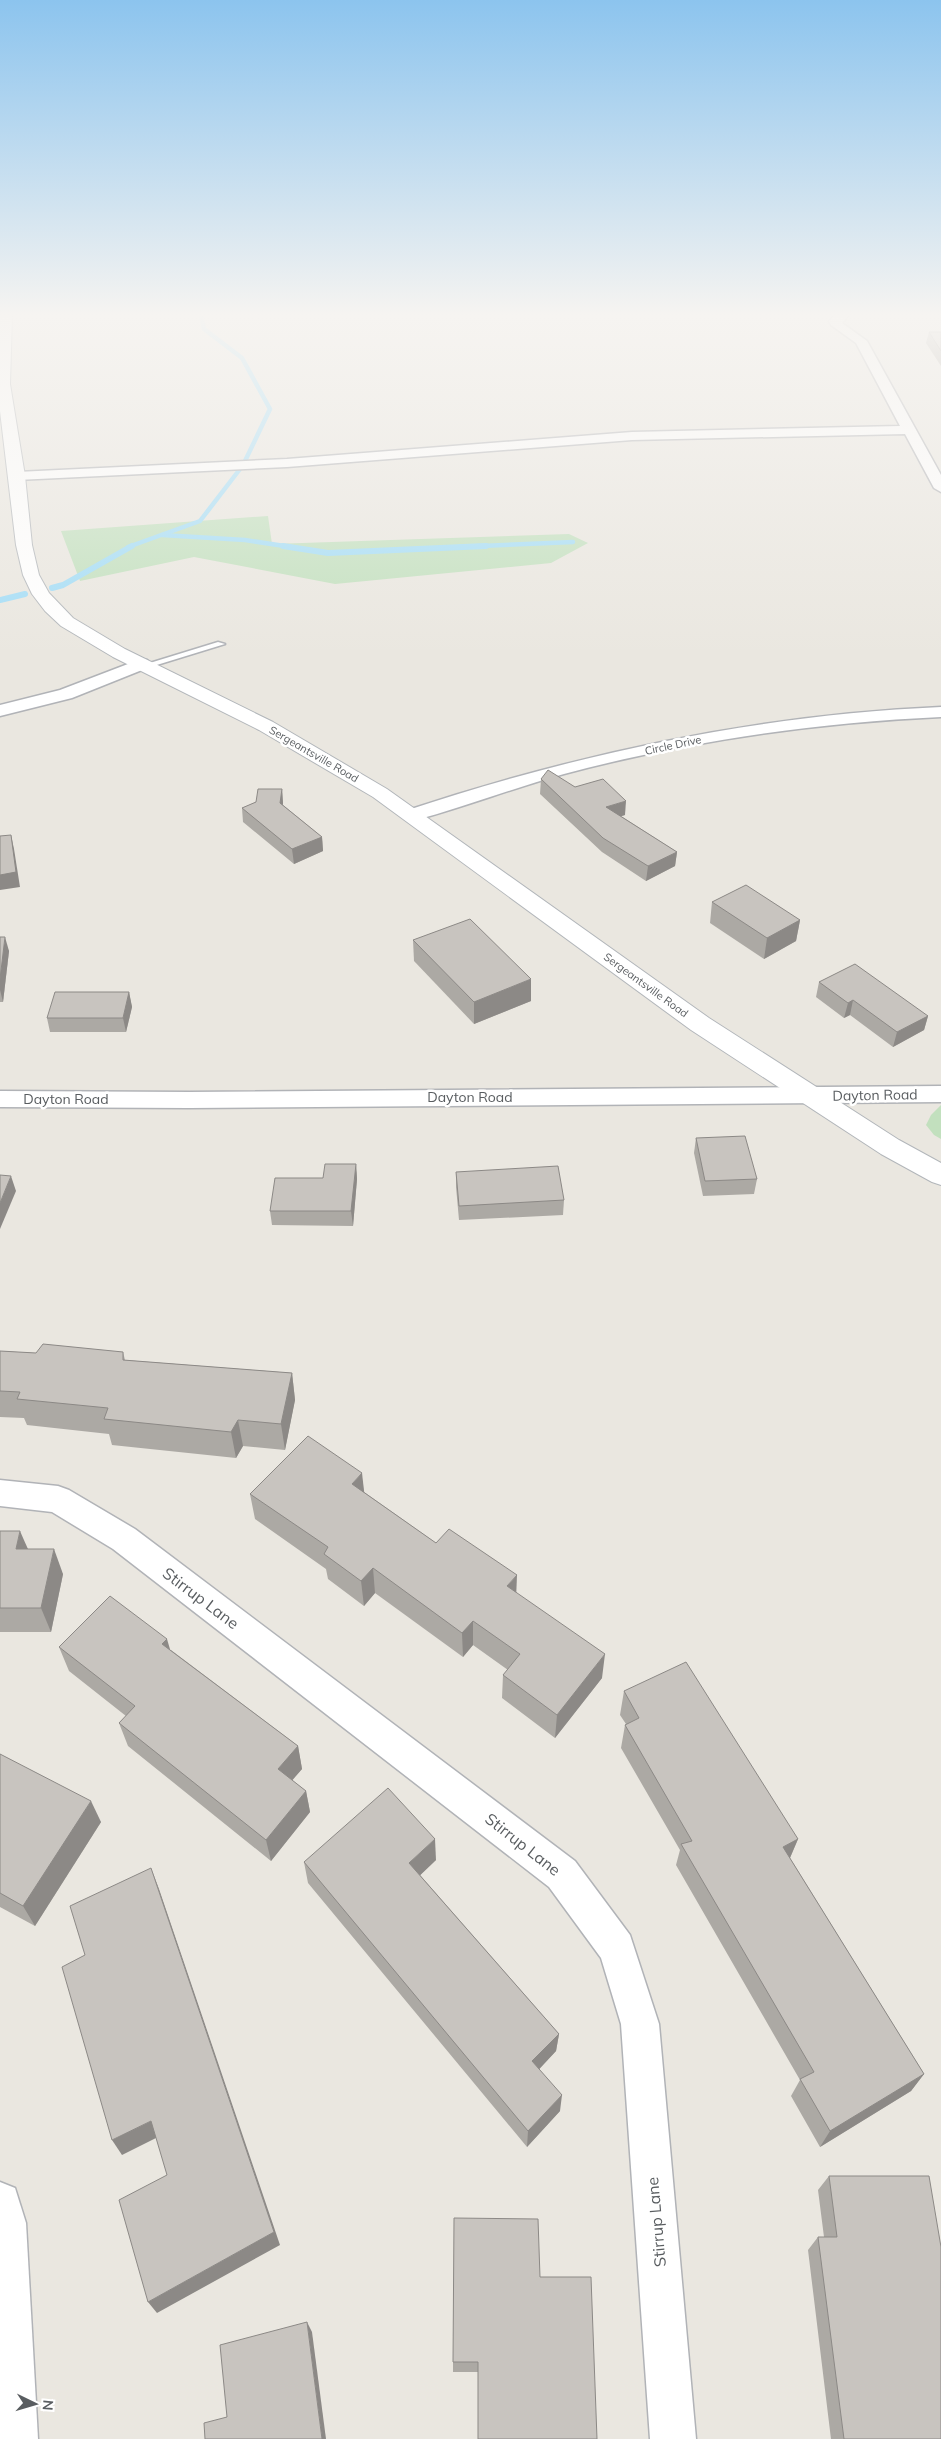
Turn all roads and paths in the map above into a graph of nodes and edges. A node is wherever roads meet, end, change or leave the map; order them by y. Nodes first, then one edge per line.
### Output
1 (6, 429) edge
2 (909, 430) joint
3 (17, 476) junction
4 (941, 488) edge
5 (221, 644) dead end
6 (143, 665) junction
7 (0, 711) edge
8 (941, 712) edge
9 (412, 815) junction
10 (941, 1094) edge
11 (810, 1096) junction
12 (0, 1099) edge
13 (941, 1175) edge
14 (0, 1493) edge
15 (0, 2202) edge
16 (16, 2439) edge
17 (673, 2439) edge

1 - 3 main road, Sergeantsville Road
2 - 3 street
2 - 4 street
3 - 6 main road, Sergeantsville Road
5 - 6 lane
6 - 7 street
6 - 9 main road, Sergeantsville Road
8 - 9 street, Circle Drive
9 - 11 main road, Sergeantsville Road
10 - 11 street, Dayton Road
11 - 12 street, Dayton Road
11 - 13 main road, Sergeantsville Road
14 - 17 street, Stirrup Lane
15 - 16 street

